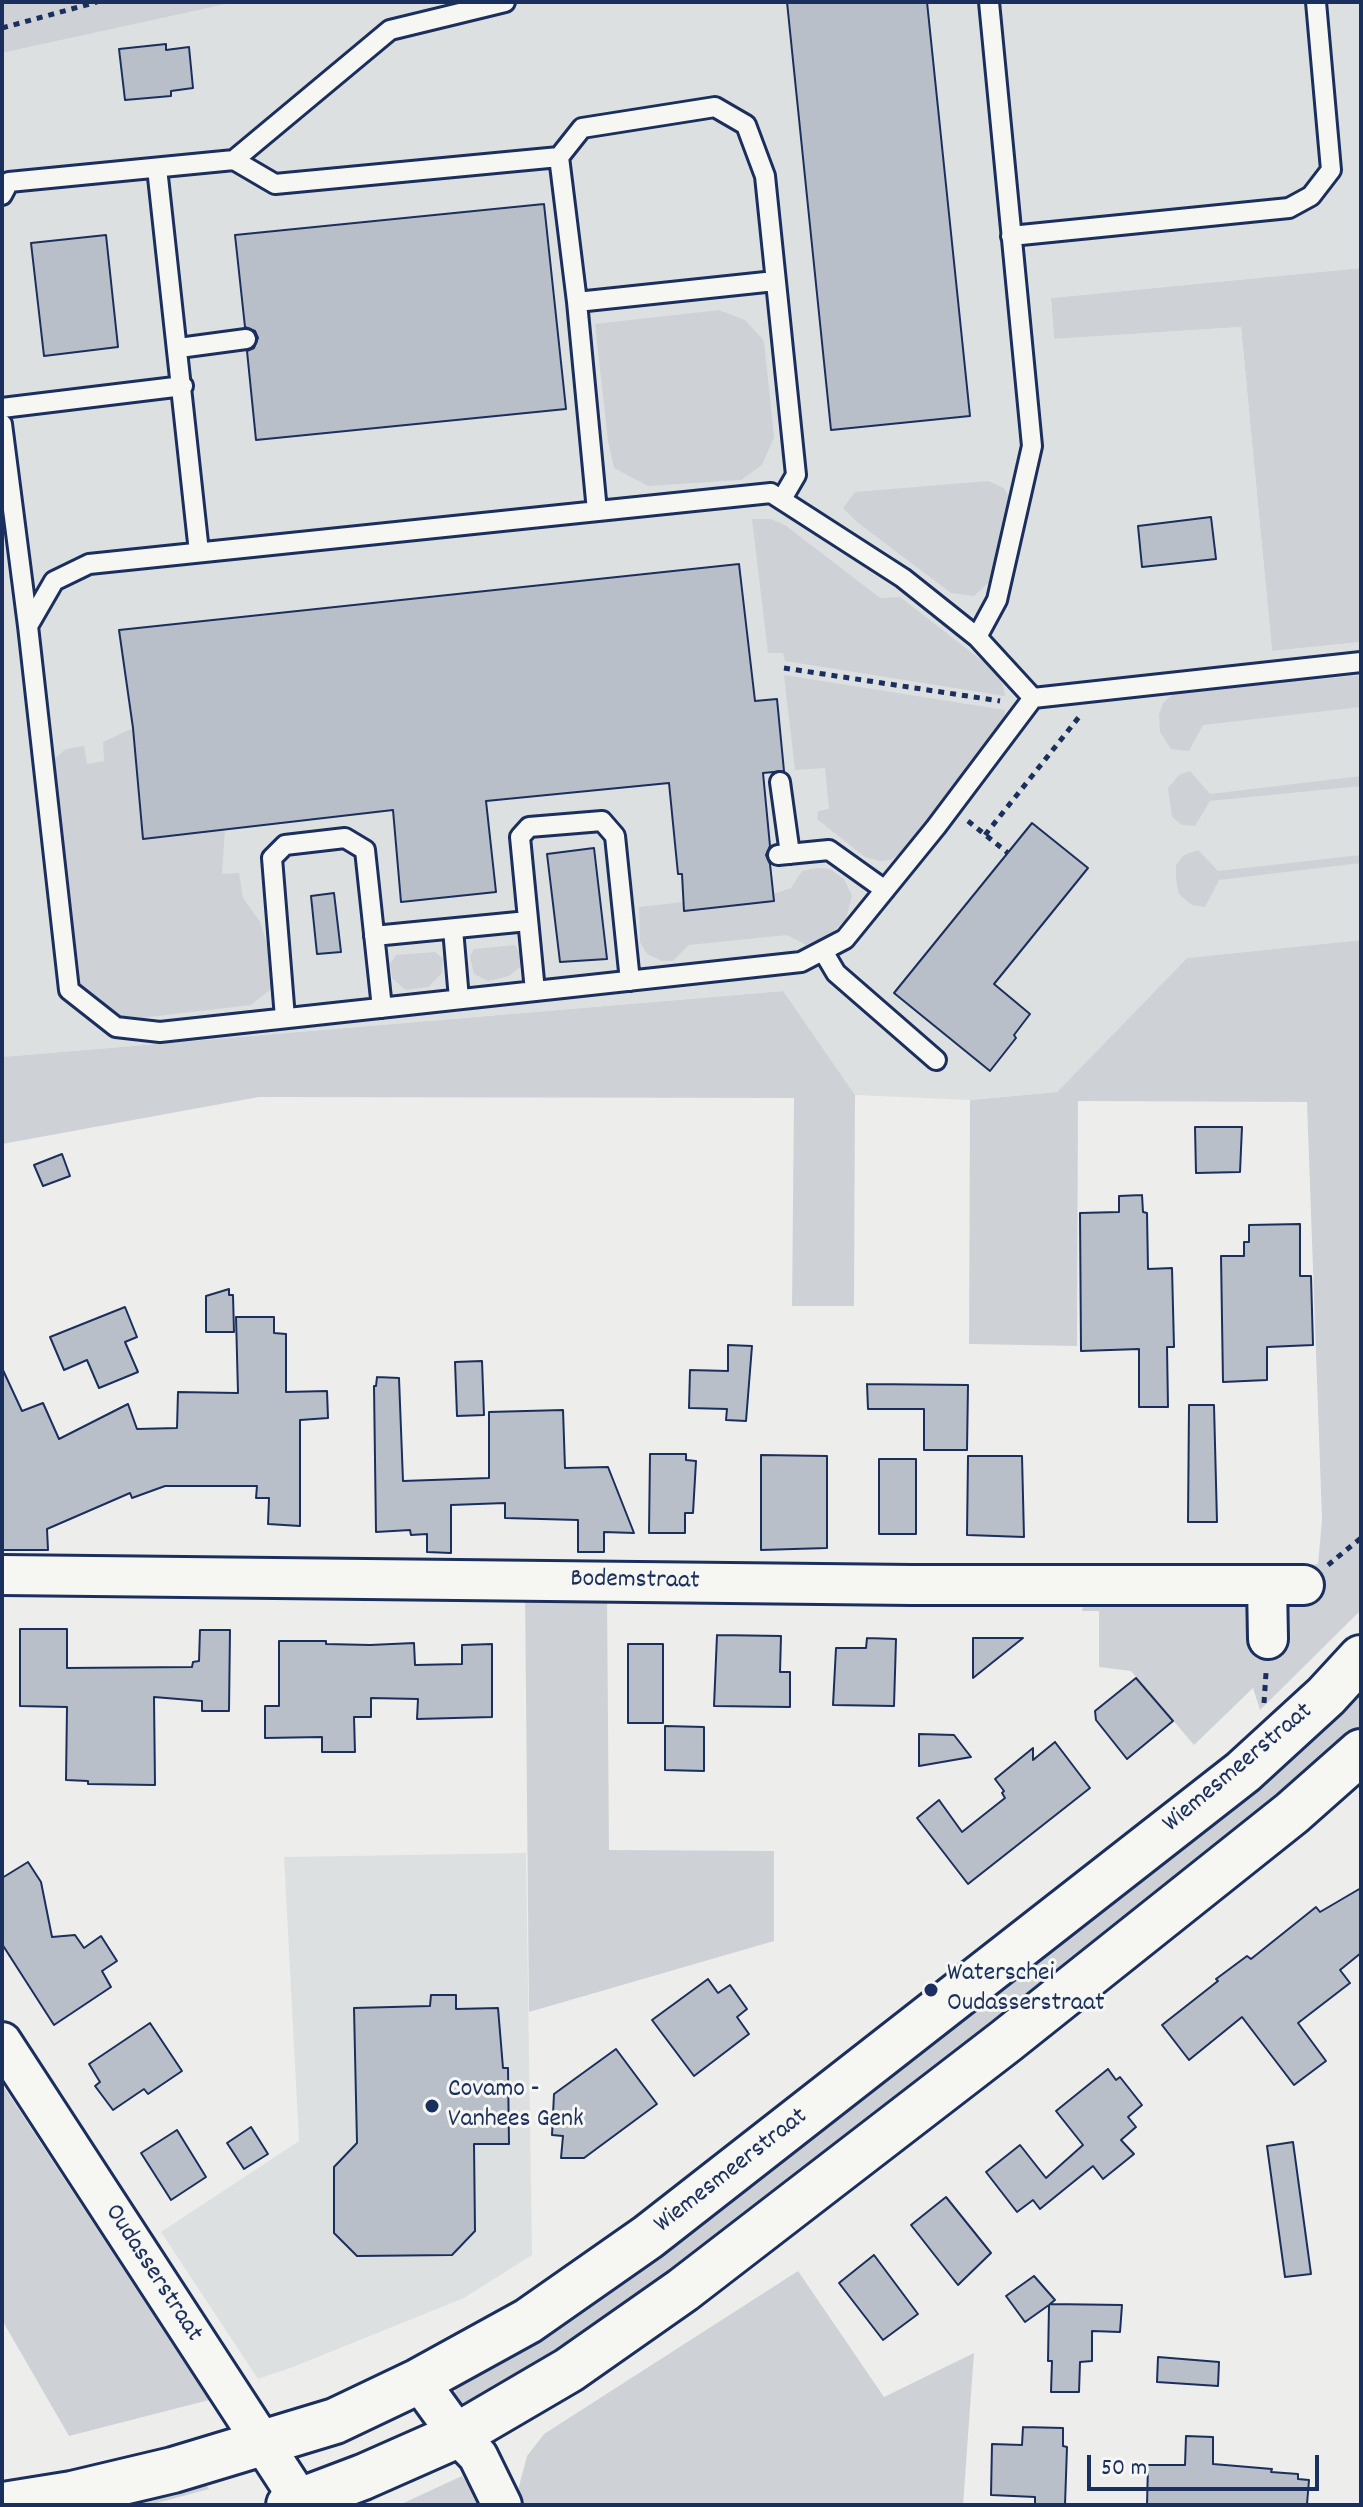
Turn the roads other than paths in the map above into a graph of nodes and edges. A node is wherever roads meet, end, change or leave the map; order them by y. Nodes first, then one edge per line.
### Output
1 (505, 2) edge
2 (989, 2) edge
3 (1316, 2) edge
4 (559, 157) junction
5 (234, 160) junction
6 (157, 168) junction
7 (2, 195) edge
8 (1011, 236) junction
9 (775, 281) junction
10 (577, 302) junction
11 (246, 339) dead end
12 (179, 348) junction
13 (183, 386) junction
14 (2, 408) edge
15 (2, 424) edge
16 (4, 461) edge
17 (782, 499) junction
18 (597, 511) junction
19 (8, 520) edge
20 (199, 552) junction
21 (21, 575) junction
22 (2, 577) edge
23 (28, 626) junction
24 (977, 637) junction
25 (1361, 662) edge
26 (1031, 702) junction
27 (780, 782) dead end
28 (885, 890) junction
29 (528, 921) junction
30 (453, 929) junction
31 (374, 936) junction
32 (823, 951) junction
33 (630, 981) junction
34 (535, 991) junction
35 (459, 999) junction
36 (382, 1008) junction
37 (285, 1018) junction
38 (936, 1060) dead end
39 (2, 1575) edge
40 (1268, 1639) dead end
41 (1361, 1658) edge
42 (1361, 1752) edge
43 (2, 2042) edge
44 (419, 2381) junction
45 (458, 2435) junction
46 (265, 2444) junction
47 (298, 2504) edge
48 (3, 2505) edge
49 (502, 2505) edge

1 - 5 lane
2 - 8 lane
3 - 8 lane
4 - 5 lane
4 - 9 lane
4 - 10 lane
5 - 6 lane
6 - 7 lane
6 - 12 lane
8 - 24 lane
9 - 10 lane
9 - 17 lane
10 - 18 lane
11 - 12 lane
12 - 13 lane
13 - 14 lane
13 - 20 lane
15 - 16 lane
16 - 19 lane
17 - 18 lane
17 - 24 lane
18 - 20 lane
19 - 21 lane
20 - 23 lane
21 - 22 lane
21 - 23 lane
23 - 37 lane
24 - 26 lane
25 - 26 lane
26 - 28 lane
27 - 28 lane
28 - 32 lane
29 - 30 lane
29 - 33 lane
29 - 34 lane
30 - 31 lane
30 - 35 lane
31 - 36 lane
31 - 37 lane
32 - 33 lane
32 - 38 lane
33 - 34 lane
34 - 35 lane
35 - 36 lane
36 - 37 lane
39 - 40 street, Bodemstraat
41 - 44 main road, Wiemesmeerstraat
42 - 45 main road
43 - 46 street, Oudasserstraat
44 - 45 street
44 - 46 main road, Wiemesmeerstraat
45 - 47 main road
45 - 49 street
46 - 47 street, Oudasserstraat
46 - 48 main road, Wiemesmeerstraat

